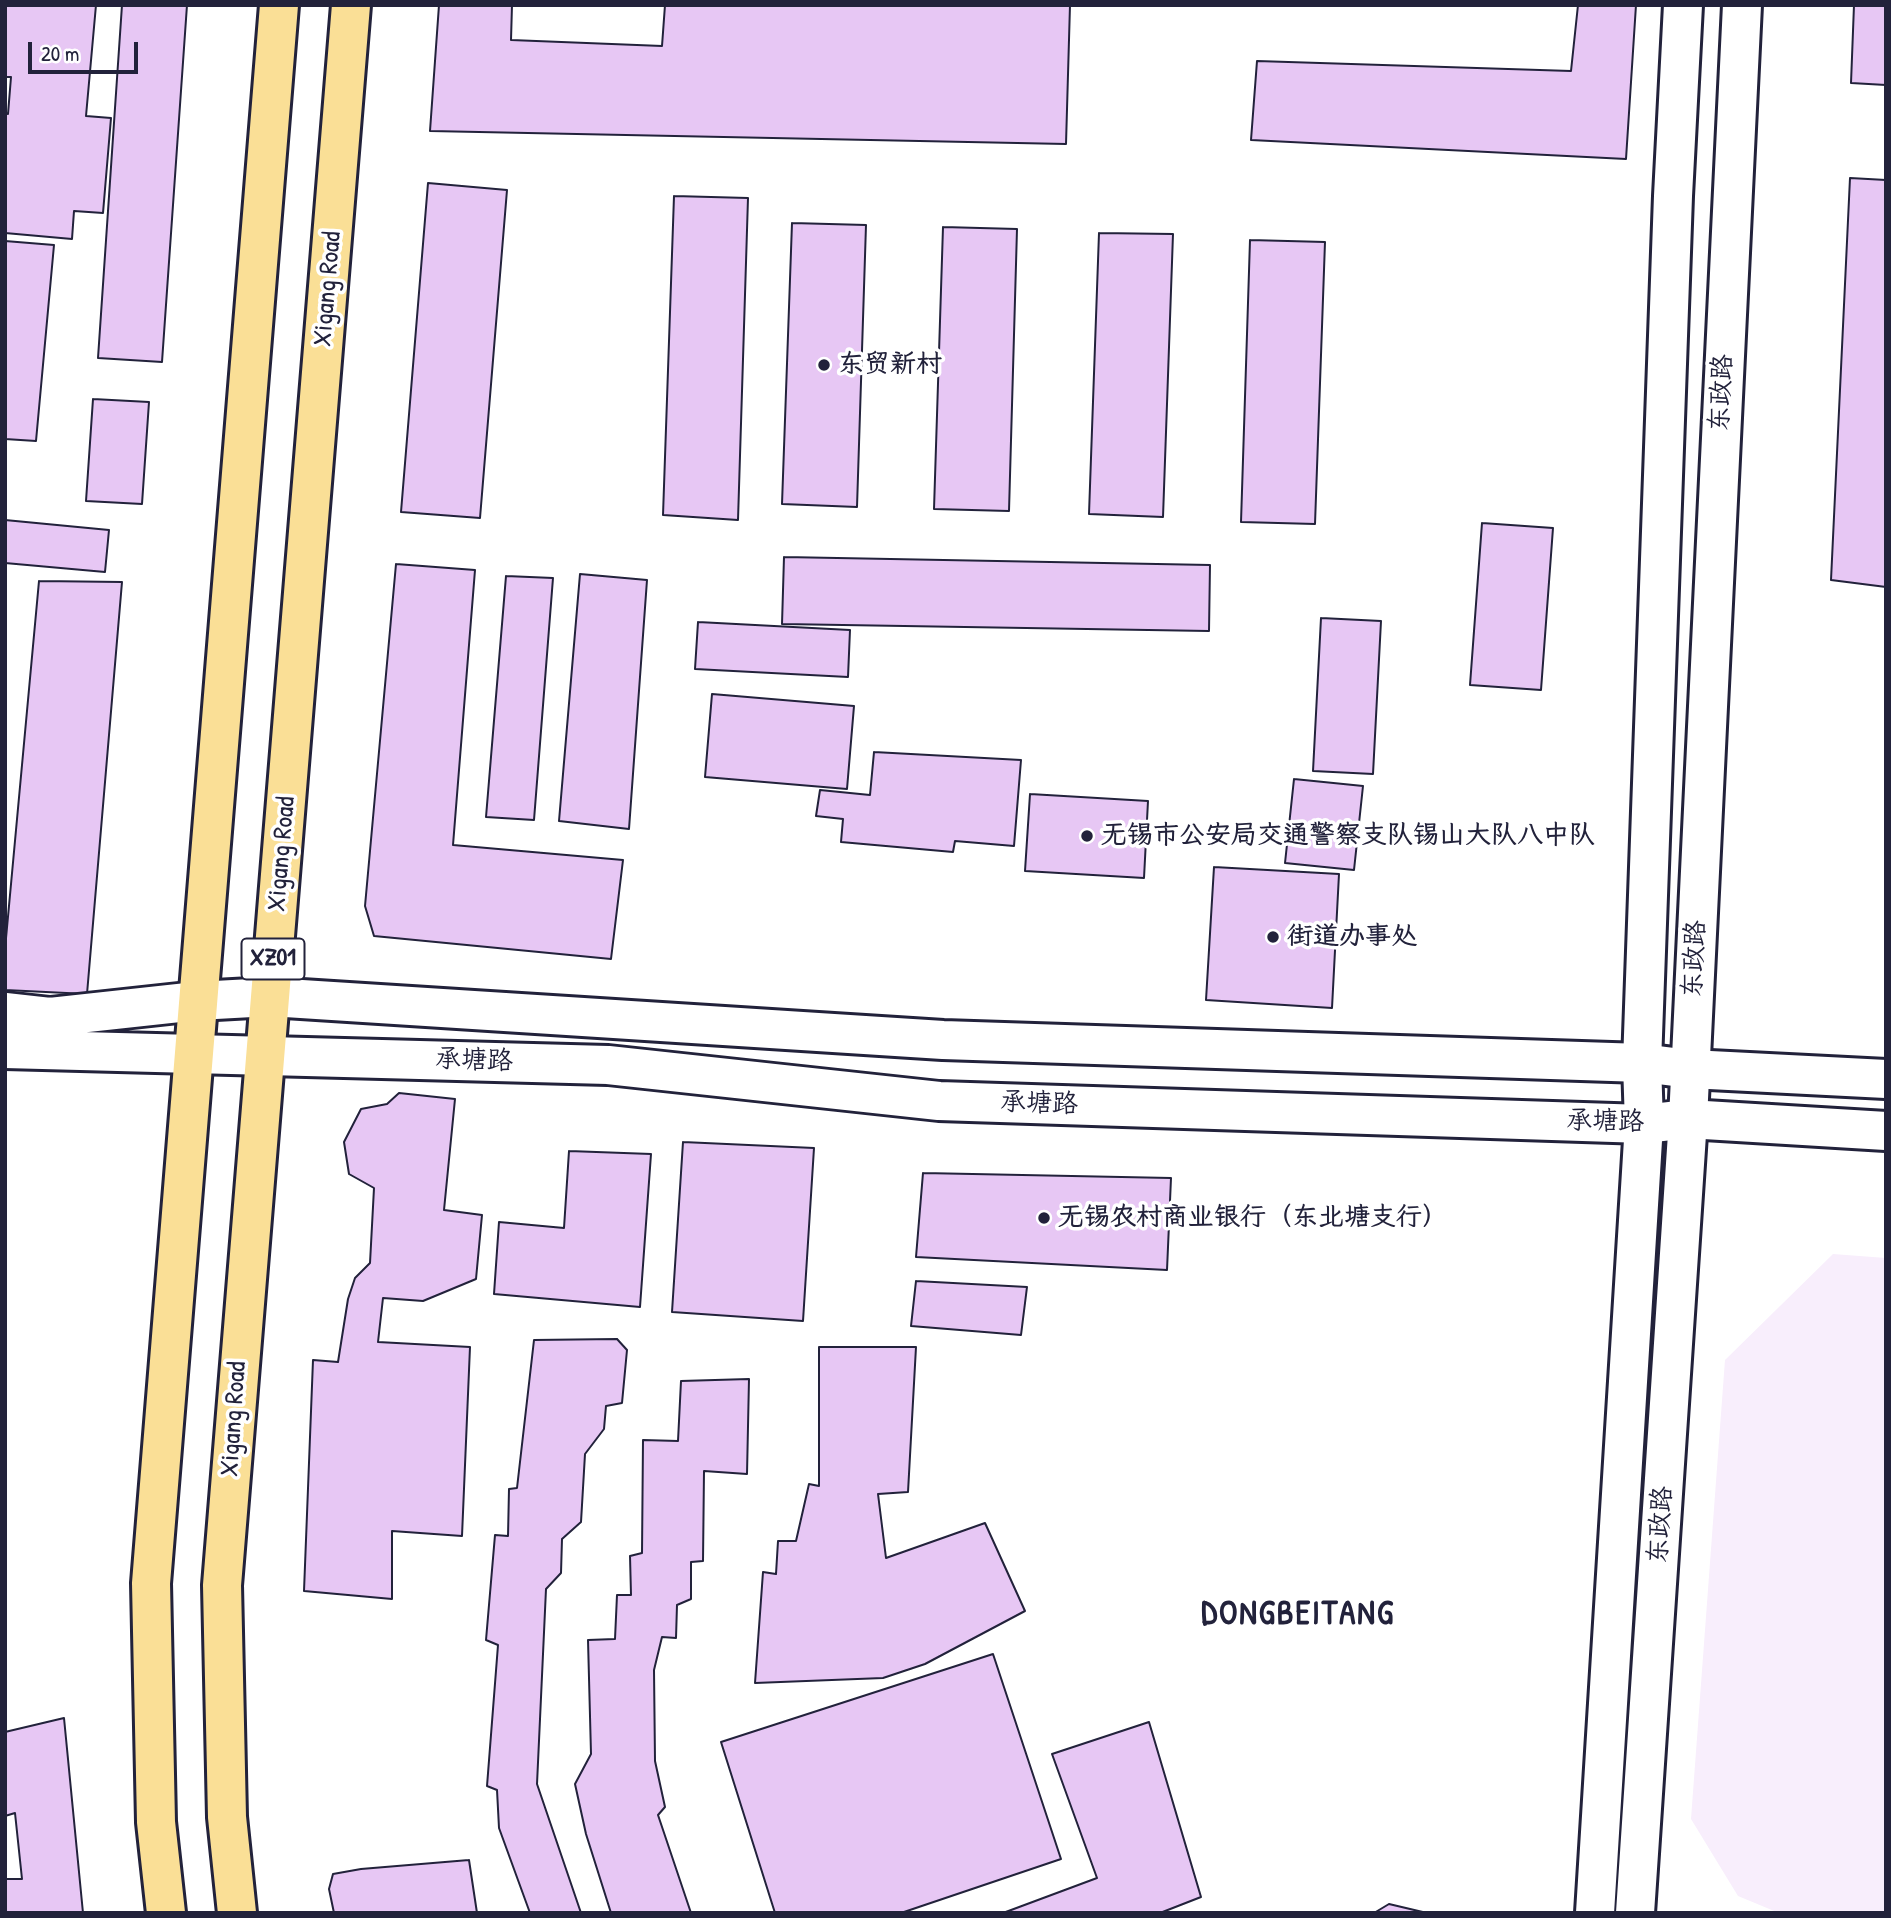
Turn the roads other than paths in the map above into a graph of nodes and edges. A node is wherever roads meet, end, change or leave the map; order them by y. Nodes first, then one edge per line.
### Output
1 (279, 5) edge
2 (351, 5) edge
3 (1683, 5) edge
4 (1742, 5) edge
5 (270, 997) junction
6 (197, 1001) junction
7 (5, 1012) edge
8 (5, 1049) edge
9 (193, 1055) junction
10 (265, 1055) junction
11 (1642, 1063) junction
12 (1690, 1069) junction
13 (1886, 1079) edge
14 (1688, 1119) junction
15 (1644, 1125) junction
16 (1886, 1130) edge
17 (166, 1913) edge
18 (237, 1913) edge
19 (1595, 1913) edge
20 (1635, 1913) edge

1 - 6 main road
2 - 5 main road, Xigang Road / XZ01
3 - 11 main road, 东政路
4 - 12 main road, 东政路
5 - 6 main road, 承塘路
5 - 10 main road, Xigang Road / XZ01
5 - 11 main road, 承塘路
6 - 7 main road, 承塘路
6 - 9 main road
8 - 9 main road, 承塘路
9 - 10 main road, 承塘路
9 - 17 main road
10 - 15 main road, 承塘路
10 - 18 main road, Xigang Road / XZ01
11 - 12 main road, 承塘路
11 - 15 main road, 东政路
12 - 13 main road, 承塘路
12 - 14 main road, 东政路
14 - 15 main road, 承塘路
14 - 16 main road, 承塘路
14 - 20 main road, 东政路
15 - 19 main road, 东政路

